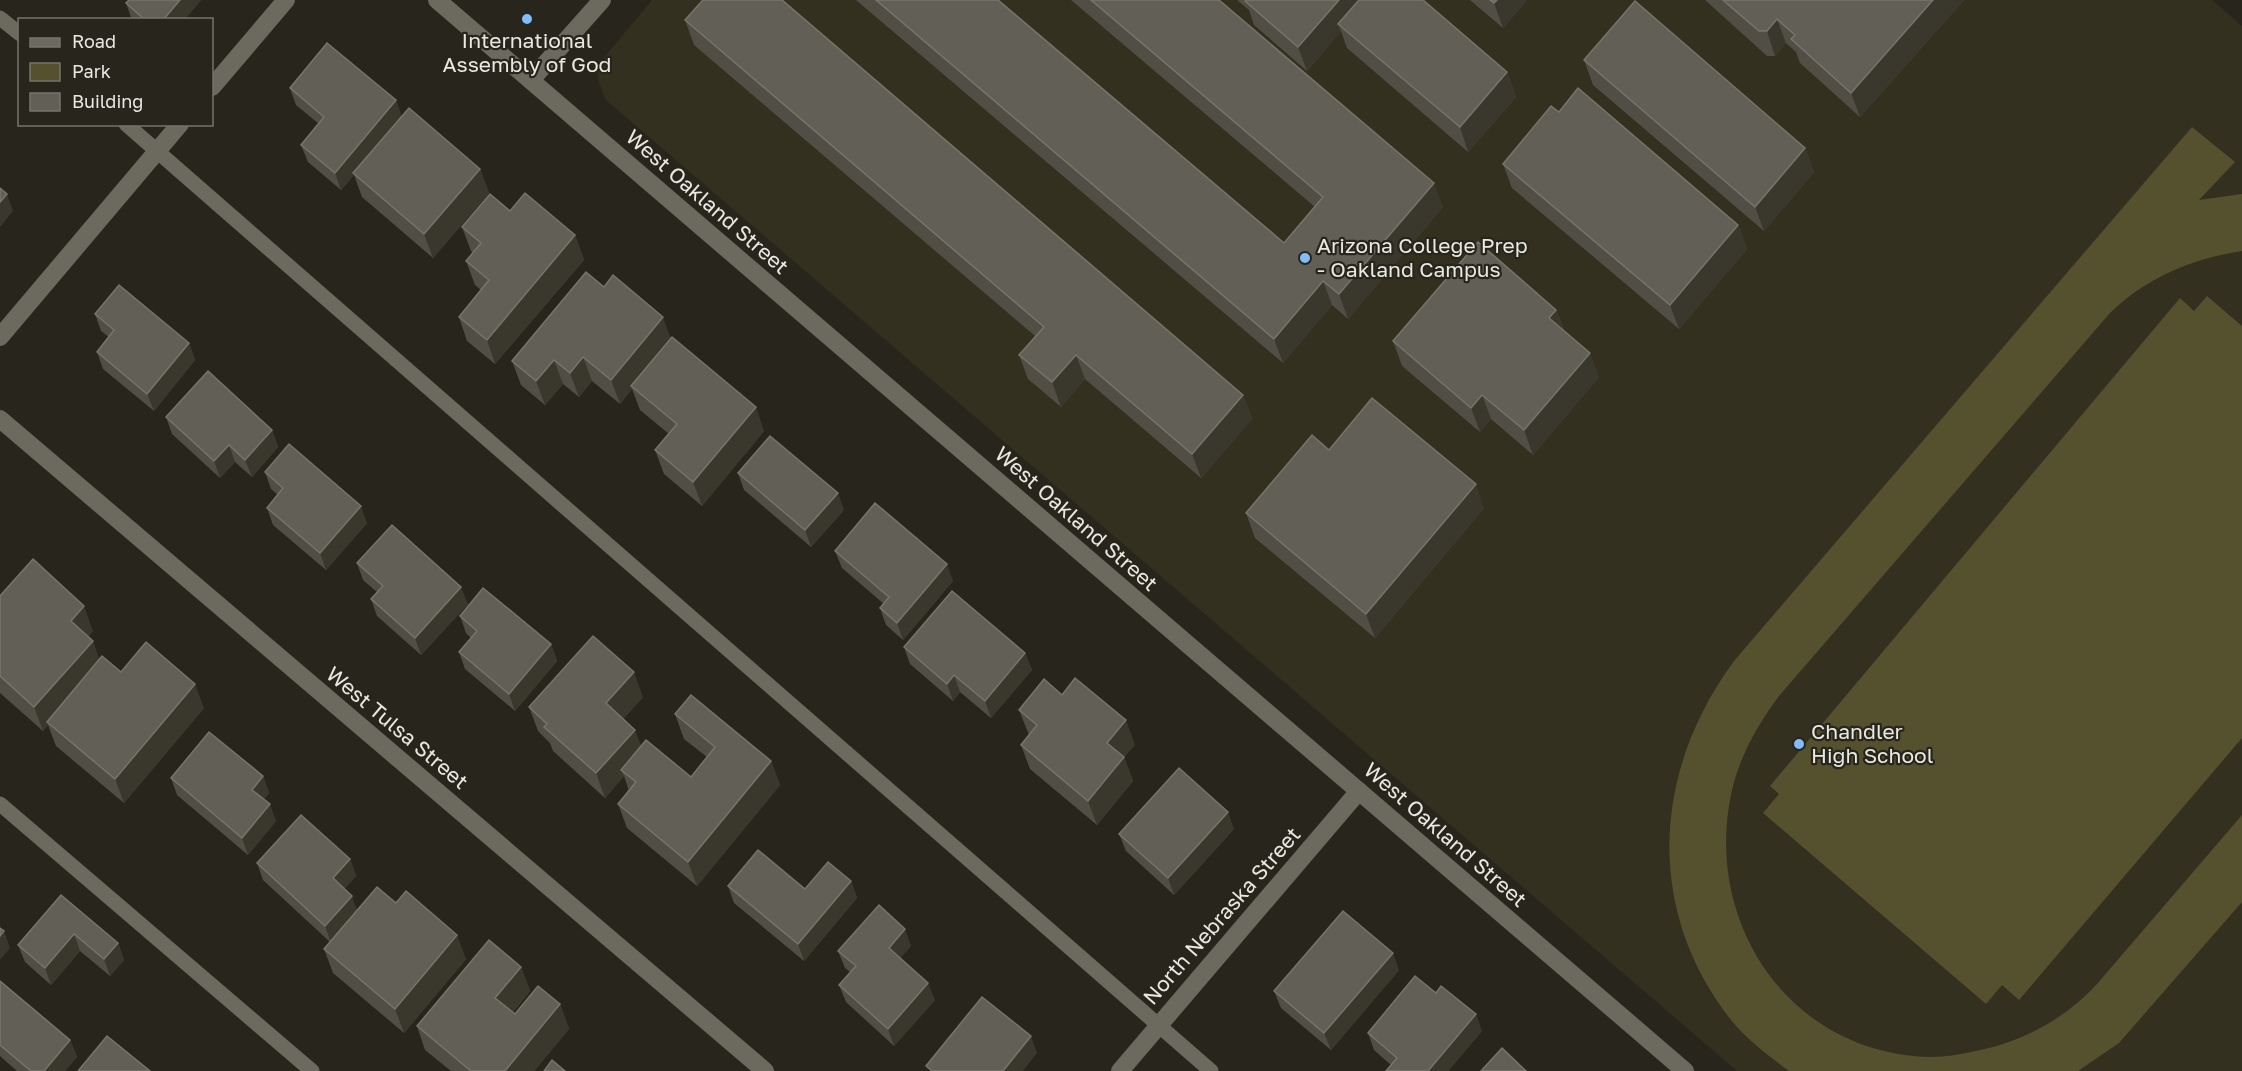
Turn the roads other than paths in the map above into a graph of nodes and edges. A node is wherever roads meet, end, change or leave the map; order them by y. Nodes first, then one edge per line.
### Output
1 (286, 0) edge
2 (437, 0) edge
3 (602, 0) edge
4 (0, 18) edge
5 (18, 32) edge
6 (531, 80) junction
7 (213, 86) edge
8 (128, 126) edge
9 (178, 126) edge
10 (157, 152) junction
11 (0, 337) edge
12 (0, 419) edge
13 (1359, 791) junction
14 (0, 804) edge
15 (1158, 1026) junction
16 (312, 1071) edge
17 (765, 1071) edge
18 (1119, 1071) edge
19 (1211, 1071) edge
20 (1686, 1071) edge

1 - 7 street
2 - 6 street, West Oakland Street
3 - 6 street
4 - 5 lane
6 - 13 street, West Oakland Street
8 - 10 lane
9 - 10 street
10 - 11 street
10 - 15 lane
12 - 17 street, West Tulsa Street
13 - 15 street, North Nebraska Street
13 - 20 street, West Oakland Street
14 - 16 lane
15 - 18 street, North Nebraska Street
15 - 19 lane

